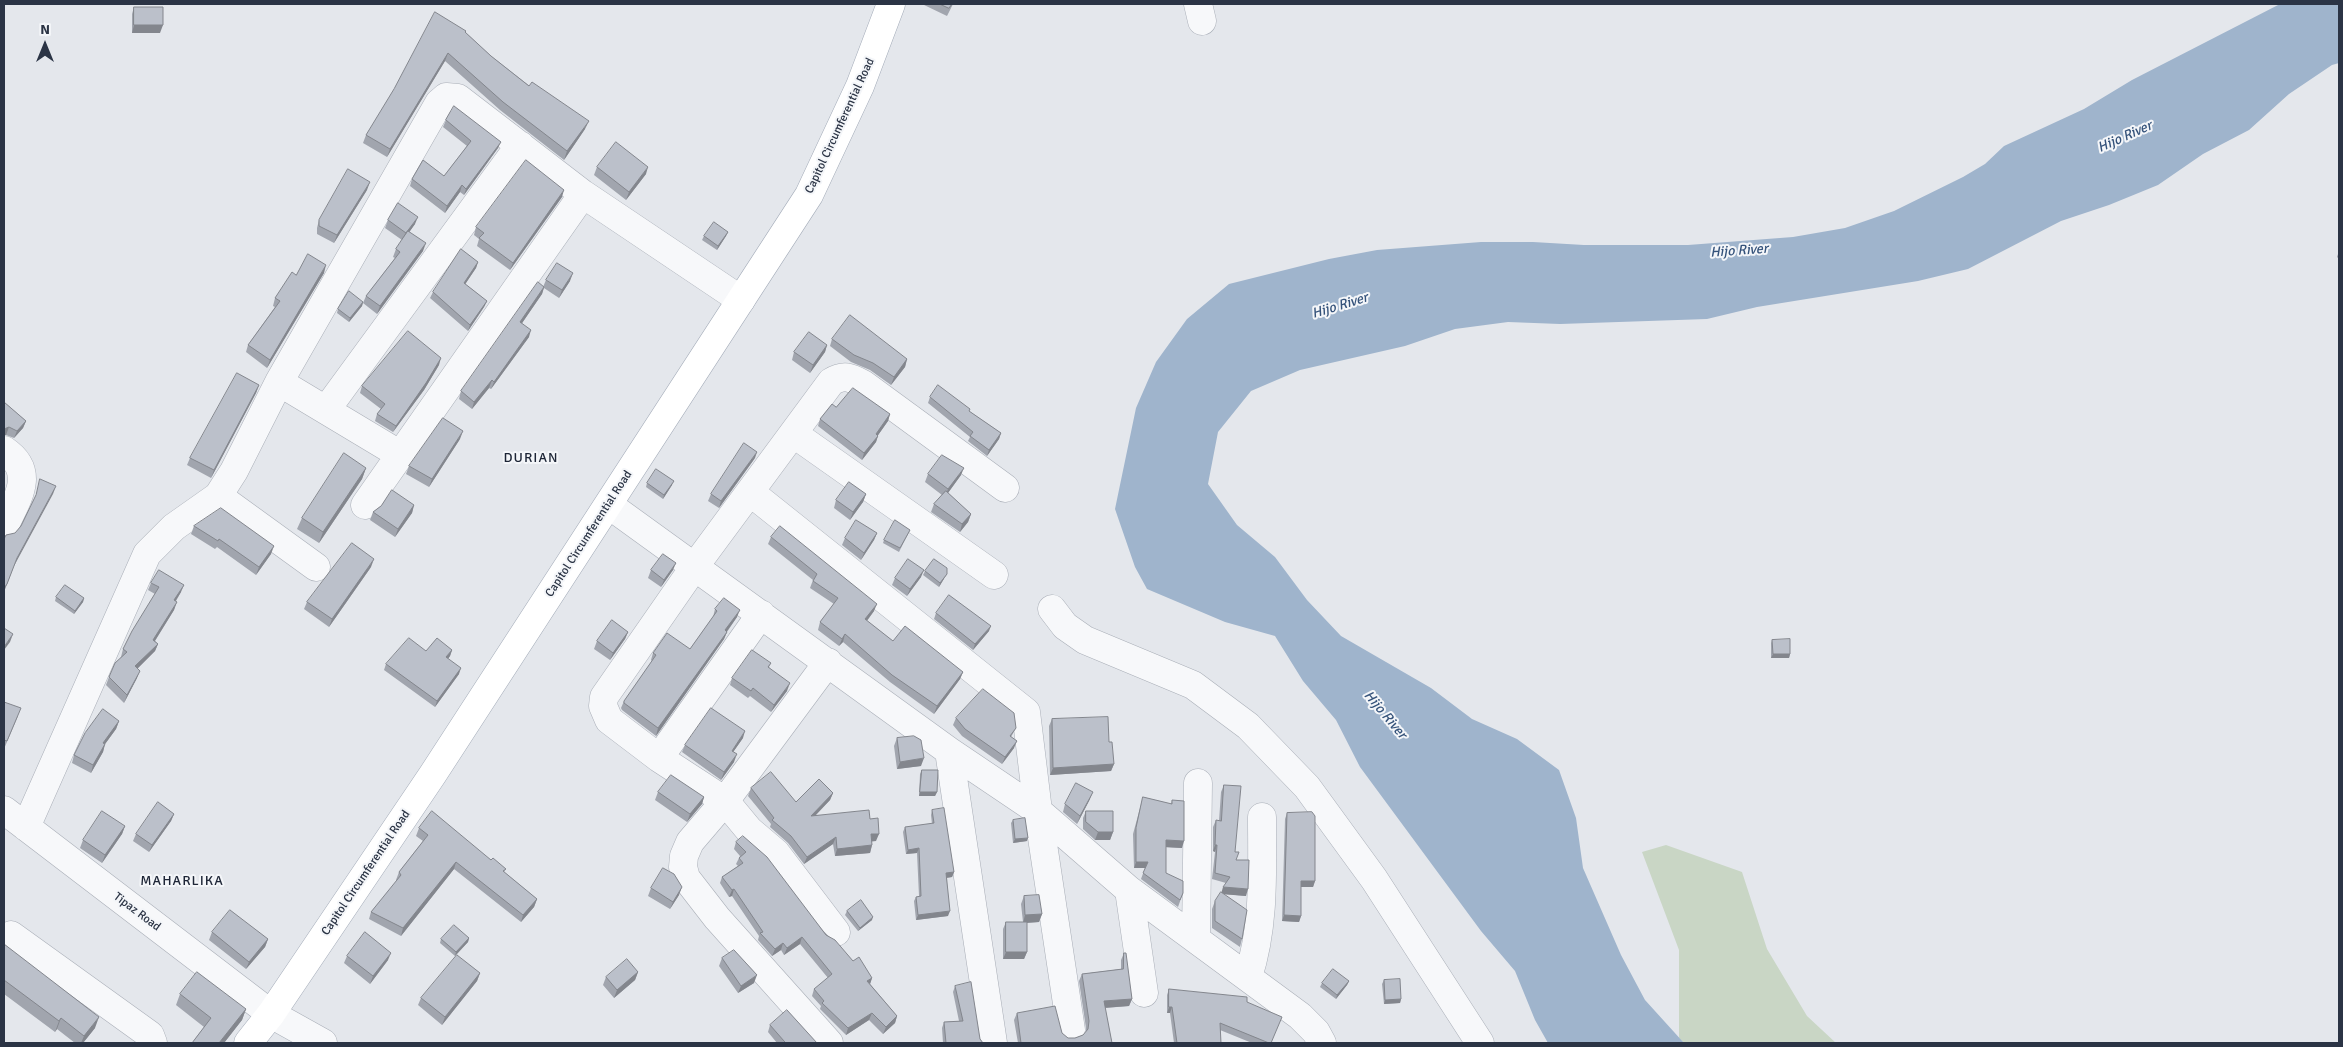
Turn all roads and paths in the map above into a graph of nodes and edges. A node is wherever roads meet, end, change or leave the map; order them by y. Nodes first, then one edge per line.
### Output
1 (891, 4) edge
2 (520, 145) junction
3 (583, 194) junction
4 (741, 300) junction
5 (279, 382) junction
6 (326, 410) junction
7 (794, 434) junction
8 (4, 450) edge
9 (399, 454) junction
10 (1005, 488) dead end
11 (750, 492) junction
12 (218, 496) junction
13 (365, 505) dead end
14 (609, 505) junction
15 (4, 527) edge
16 (695, 566) junction
17 (316, 567) dead end
18 (994, 575) dead end
19 (1052, 609) dead end
20 (761, 614) junction
21 (828, 662) junction
22 (949, 751) junction
23 (659, 758) junction
24 (1198, 783) dead end
25 (725, 801) junction
26 (4, 810) edge
27 (1038, 811) junction
28 (1262, 817) dead end
29 (26, 827) junction
30 (1129, 890) junction
31 (836, 932) dead end
32 (10, 935) dead end
33 (1196, 939) junction
34 (1248, 977) junction
35 (1144, 993) dead end
36 (271, 1014) junction
37 (1071, 1030) dead end
38 (154, 1043) edge
39 (248, 1043) edge
40 (323, 1043) edge
41 (829, 1043) edge
42 (993, 1043) edge
43 (1322, 1043) edge
44 (1480, 1043) edge

1 - 4 main road, Capitol Circumferential Road
2 - 3 street
2 - 5 street
2 - 6 street
3 - 4 street
3 - 9 street
4 - 14 main road, Capitol Circumferential Road
5 - 6 street
5 - 12 street
6 - 9 street
7 - 10 street
7 - 11 street
7 - 18 street
8 - 15 street
9 - 13 street
11 - 16 street
11 - 27 street
12 - 17 street
12 - 29 street
14 - 16 street
14 - 36 main road, Capitol Circumferential Road
16 - 20 street
16 - 23 street
19 - 44 street
20 - 21 street
20 - 23 street
21 - 22 street
21 - 25 street
22 - 27 street
22 - 42 street
23 - 25 street
24 - 33 street
25 - 31 street
25 - 41 street
26 - 29 street, Tipaz Road
27 - 30 street
27 - 37 street
28 - 34 street
29 - 36 street, Tipaz Road
30 - 33 street
30 - 35 street
32 - 38 street
33 - 34 street
34 - 43 street
36 - 39 main road, Capitol Circumferential Road
36 - 40 street, Tipaz Road

